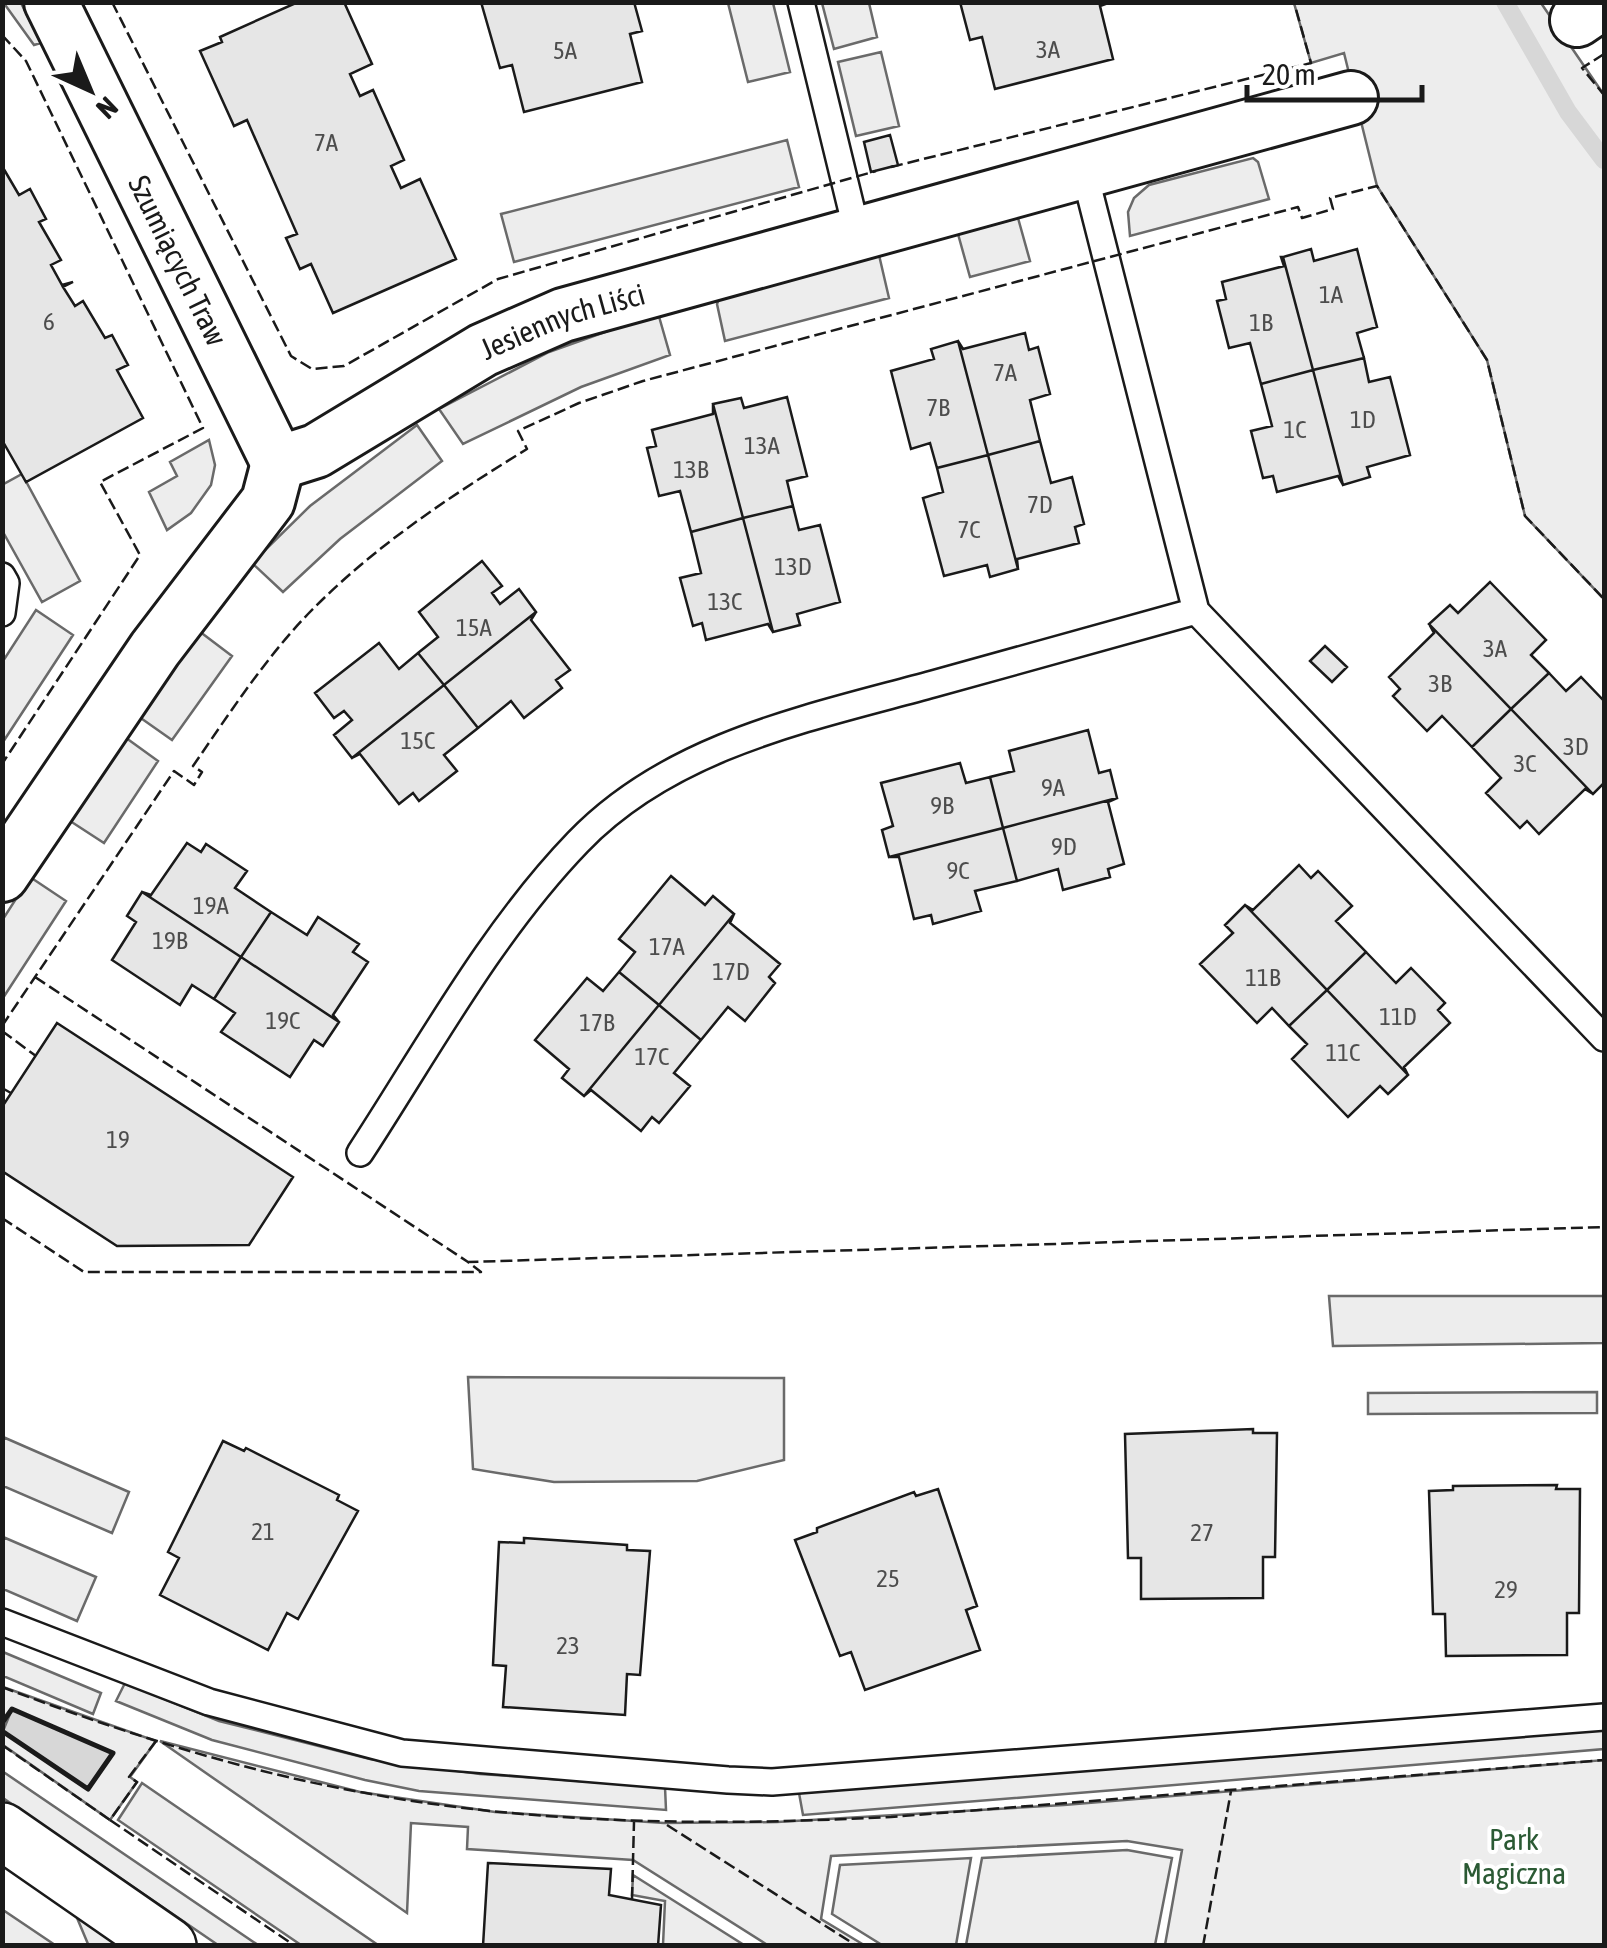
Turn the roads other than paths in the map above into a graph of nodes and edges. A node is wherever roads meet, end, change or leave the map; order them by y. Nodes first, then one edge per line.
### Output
1 (51, 2) edge
2 (800, 2) edge
3 (1351, 98) dead end
4 (1084, 171) junction
5 (856, 232) junction
6 (278, 464) junction
7 (2, 576) edge
8 (1196, 612) junction
9 (2, 613) edge
10 (2, 874) edge
11 (1604, 1038) edge
12 (360, 1153) dead end
13 (2, 1622) edge
14 (1604, 1717) edge
15 (2, 1831) edge
16 (168, 1946) edge

1 - 6 street, Szumiących Traw
2 - 5 lane
3 - 4 street, Jesiennych Liści
4 - 5 street, Jesiennych Liści
4 - 8 lane
5 - 6 street, Jesiennych Liści
6 - 10 street
7 - 9 lane
8 - 11 lane
8 - 12 lane
13 - 14 lane
15 - 16 street

